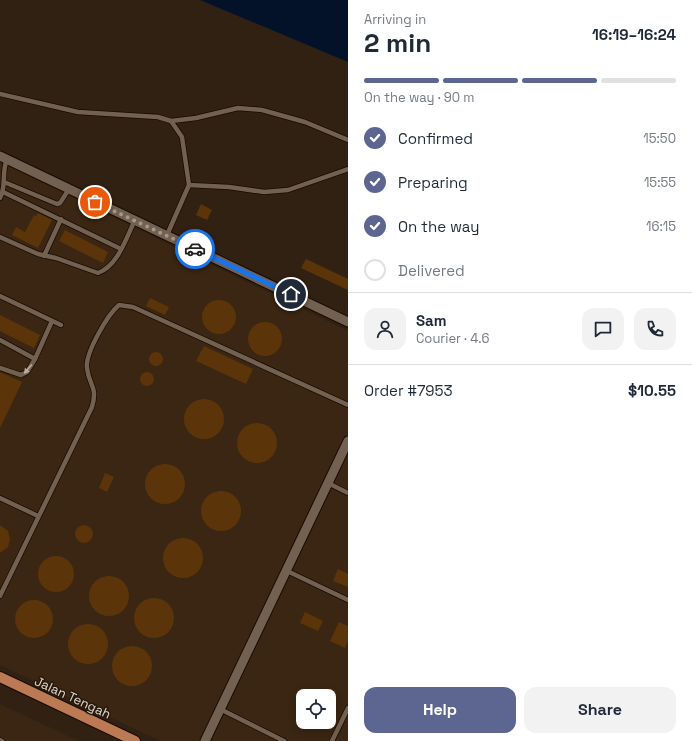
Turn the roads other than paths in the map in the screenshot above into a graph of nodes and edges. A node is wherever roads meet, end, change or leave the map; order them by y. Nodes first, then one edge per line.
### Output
1 (0, 94) edge
2 (171, 121) junction
3 (348, 140) edge
4 (3, 158) edge
5 (348, 169) edge
6 (4, 182) junction
7 (189, 185) junction
8 (69, 189) junction
9 (3, 192) junction
10 (0, 198) edge
11 (61, 219) junction
12 (135, 220) junction
13 (166, 236) junction
14 (0, 237) edge
15 (121, 248) junction
16 (44, 256) junction
17 (0, 296) edge
18 (52, 321) junction
19 (348, 322) edge
20 (61, 325) dead end
21 (0, 340) edge
22 (35, 359) junction
23 (0, 368) edge
24 (348, 405) edge
25 (348, 441) edge
26 (328, 483) junction
27 (348, 492) edge
28 (0, 498) edge
29 (38, 516) junction
30 (285, 570) junction
31 (0, 596) edge
32 (348, 600) edge
33 (0, 677) edge
34 (348, 708) edge
35 (220, 709) junction
36 (135, 741) edge
37 (204, 741) edge
38 (284, 741) edge
39 (332, 741) edge

1 - 2 lane
2 - 3 lane
2 - 7 lane
4 - 6 lane
4 - 8 street
5 - 7 lane
6 - 8 lane
6 - 9 lane
7 - 13 lane
8 - 12 street
9 - 10 lane
9 - 11 lane
11 - 15 lane
11 - 16 lane
12 - 13 street
12 - 15 lane
13 - 19 street
14 - 16 lane
15 - 16 lane
17 - 18 lane
18 - 20 lane
18 - 22 lane
21 - 22 lane
22 -> 23 lane
24 - 29 lane
25 - 26 street
26 - 27 lane
26 - 30 street
28 - 29 lane
29 - 31 lane
30 - 32 lane
30 - 35 street
33 - 36 main road, Jalan Tengah
34 - 39 lane
35 - 37 street
35 - 38 lane

